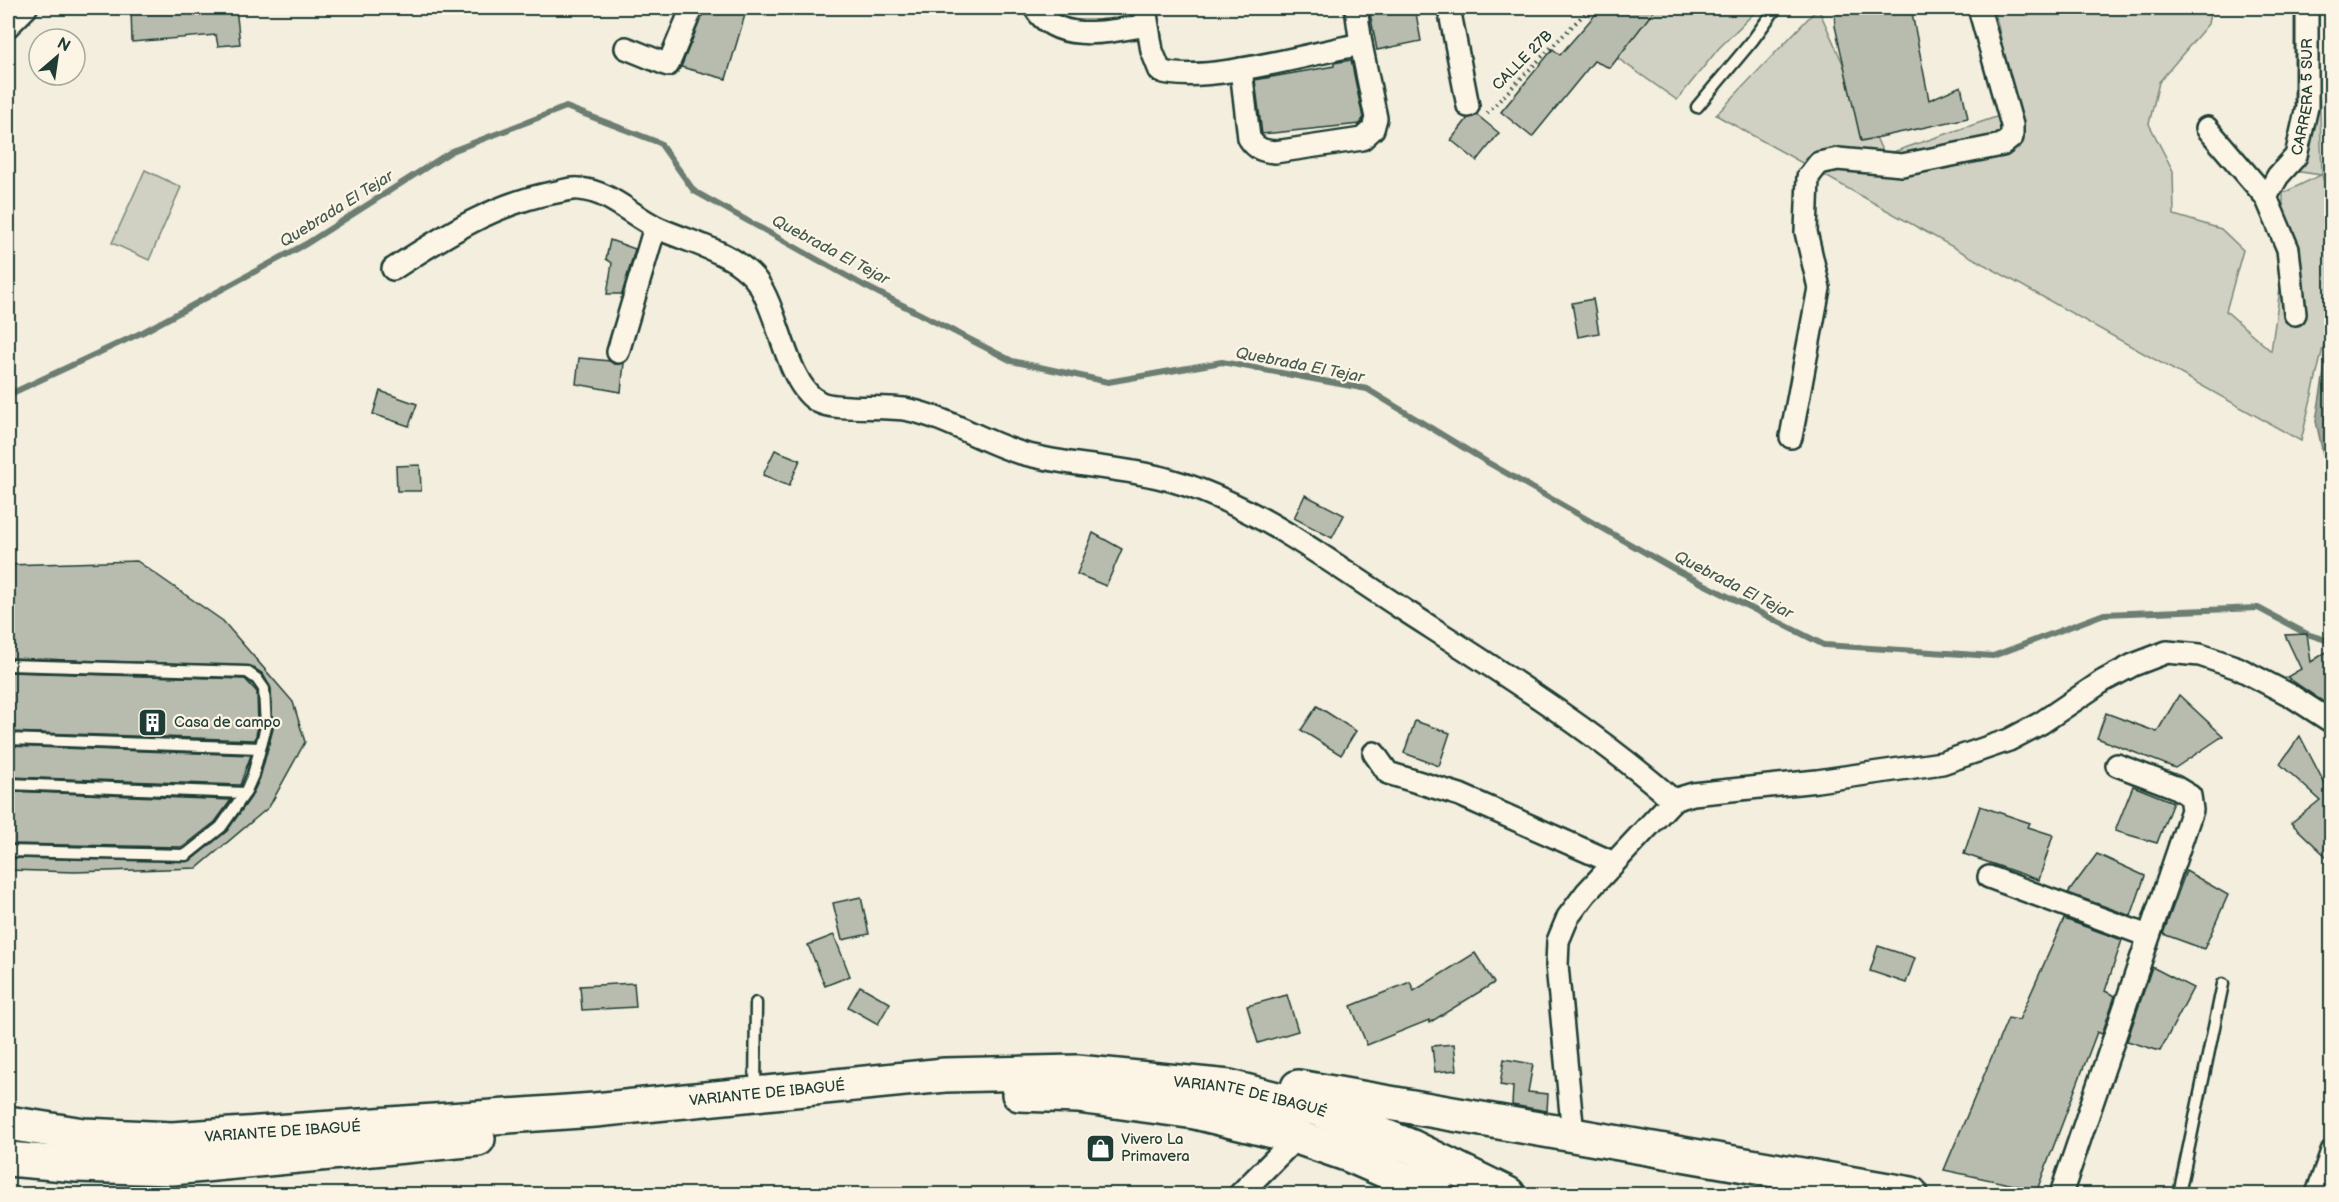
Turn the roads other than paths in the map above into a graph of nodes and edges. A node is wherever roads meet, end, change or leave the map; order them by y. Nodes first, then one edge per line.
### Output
1 (26, 8) edge
2 (692, 8) edge
3 (1035, 8) edge
4 (1356, 8) edge
5 (1449, 8) edge
6 (1776, 8) edge
7 (1978, 8) edge
8 (2307, 8) edge
9 (1146, 16) edge
10 (8, 26) edge
11 (1361, 44) junction
12 (626, 48) dead end
13 (1241, 69) junction
14 (1468, 106) road end
15 (1697, 107) dead end
16 (2207, 128) dead end
17 (2266, 196) junction
18 (655, 227) junction
19 (393, 269) dead end
20 (2295, 314) dead end
21 (618, 351) dead end
22 (1791, 437) dead end
23 (8, 665) edge
24 (2331, 722) edge
25 (8, 739) edge
26 (260, 748) junction
27 (1374, 753) dead end
28 (2117, 765) dead end
29 (8, 784) edge
30 (245, 793) junction
31 (1673, 800) junction
32 (8, 850) edge
33 (1614, 863) junction
34 (1989, 877) dead end
35 (2148, 936) junction
36 (2223, 984) dead end
37 (756, 1003) dead end
38 (1230, 1087) junction
39 (755, 1094) junction
40 (8, 1123) edge
41 (1573, 1135) junction
42 (1297, 1137) junction
43 (2331, 1151) edge
44 (8, 1159) edge
45 (1240, 1194) edge
46 (1438, 1194) edge
47 (1508, 1194) edge
48 (1911, 1194) edge
49 (2061, 1194) edge
50 (2179, 1194) edge
51 (2317, 1194) edge

1 - 10 street
2 - 12 street
3 - 9 street
4 - 11 street
5 - 14 street
6 - 15 lane
7 - 22 street
8 - 17 street, CARRERA 5 SUR
9 - 13 street
11 - 13 street
11 - 13 street
16 - 17 street
17 - 20 street
18 - 19 street
18 - 21 street
18 - 31 street
23 - 26 lane
24 - 31 street
25 - 26 lane
26 - 30 lane
27 - 33 street
28 - 35 street
29 - 30 lane
30 - 32 lane
31 - 33 street
33 - 41 street
34 - 35 street
35 - 49 street
36 - 50 lane
37 - 39 lane
38 - 39 highway, VARIANTE DE IBAGUÉ
38 - 41 highway
38 - 47 highway, VARIANTE DE IBAGUÉ
39 - 40 highway, VARIANTE DE IBAGUÉ
41 - 48 highway
42 - 44 highway, VARIANTE DE IBAGUÉ
42 - 45 street
42 - 46 highway, VARIANTE DE IBAGUÉ
43 - 51 street

